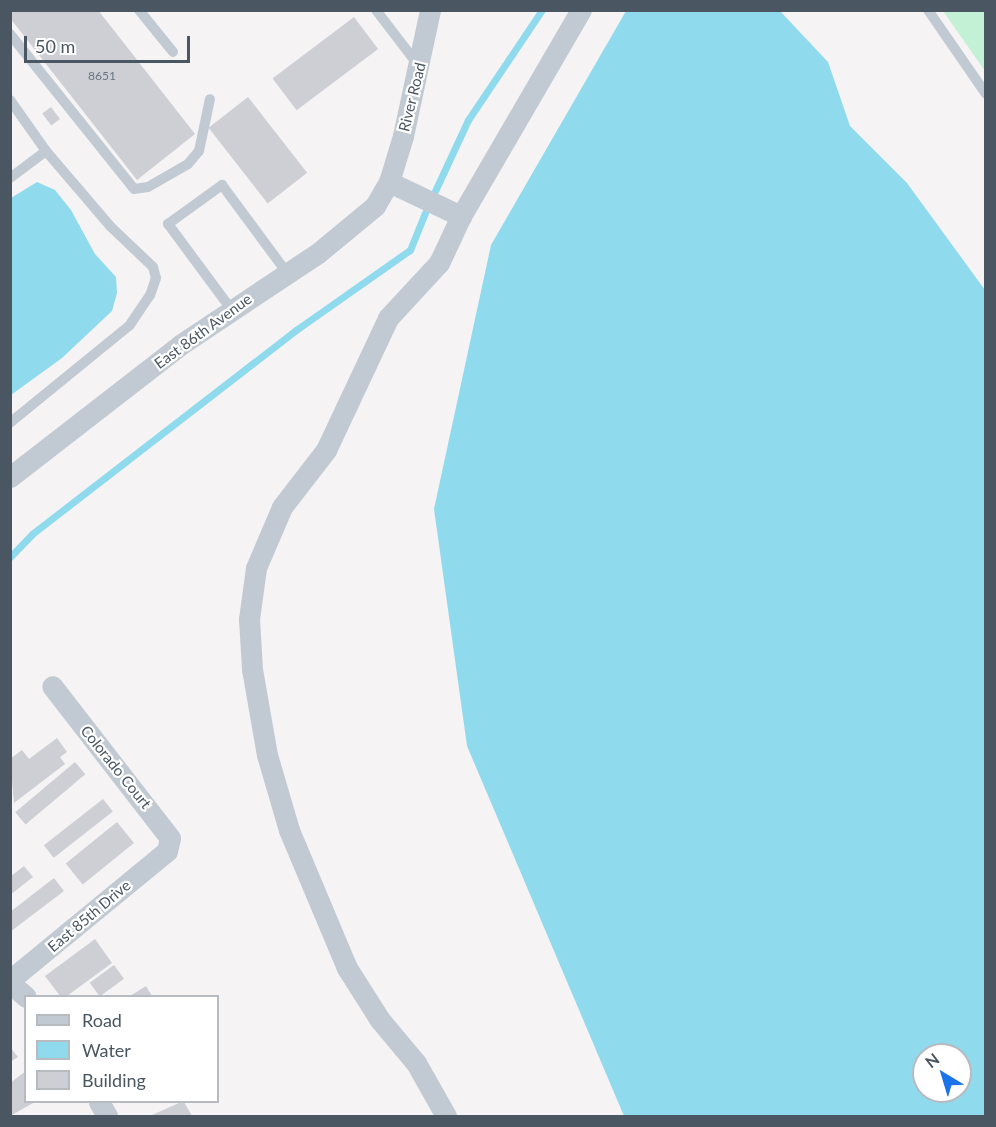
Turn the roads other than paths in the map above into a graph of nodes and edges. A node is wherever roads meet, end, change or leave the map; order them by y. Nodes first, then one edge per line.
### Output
1 (139, 10) edge
2 (376, 10) edge
3 (430, 10) edge
4 (580, 10) edge
5 (928, 10) edge
6 (10, 34) edge
7 (173, 52) dead end
8 (420, 67) junction
9 (986, 94) edge
10 (210, 99) dead end
11 (10, 100) edge
12 (46, 151) junction
13 (10, 178) edge
14 (398, 187) junction
15 (451, 211) junction
16 (287, 273) junction
17 (231, 309) junction
18 (10, 423) edge
19 (10, 477) edge
20 (52, 686) dead end
21 (167, 851) joint
22 (10, 981) edge
23 (24, 995) edge
24 (446, 1116) edge

1 - 7 lane
2 - 8 lane
3 - 8 street, River Road
4 - 15 street
5 - 9 lane
6 - 10 lane
8 - 14 street, River Road
11 - 12 lane
12 - 13 lane
12 - 18 lane
14 - 15 street
14 - 16 street, East 86th Avenue
15 - 24 street
16 - 17 street, East 86th Avenue
16 - 17 lane
17 - 19 street, East 86th Avenue
20 - 21 street, Colorado Court
21 - 22 street, East 85th Drive
22 - 23 street

